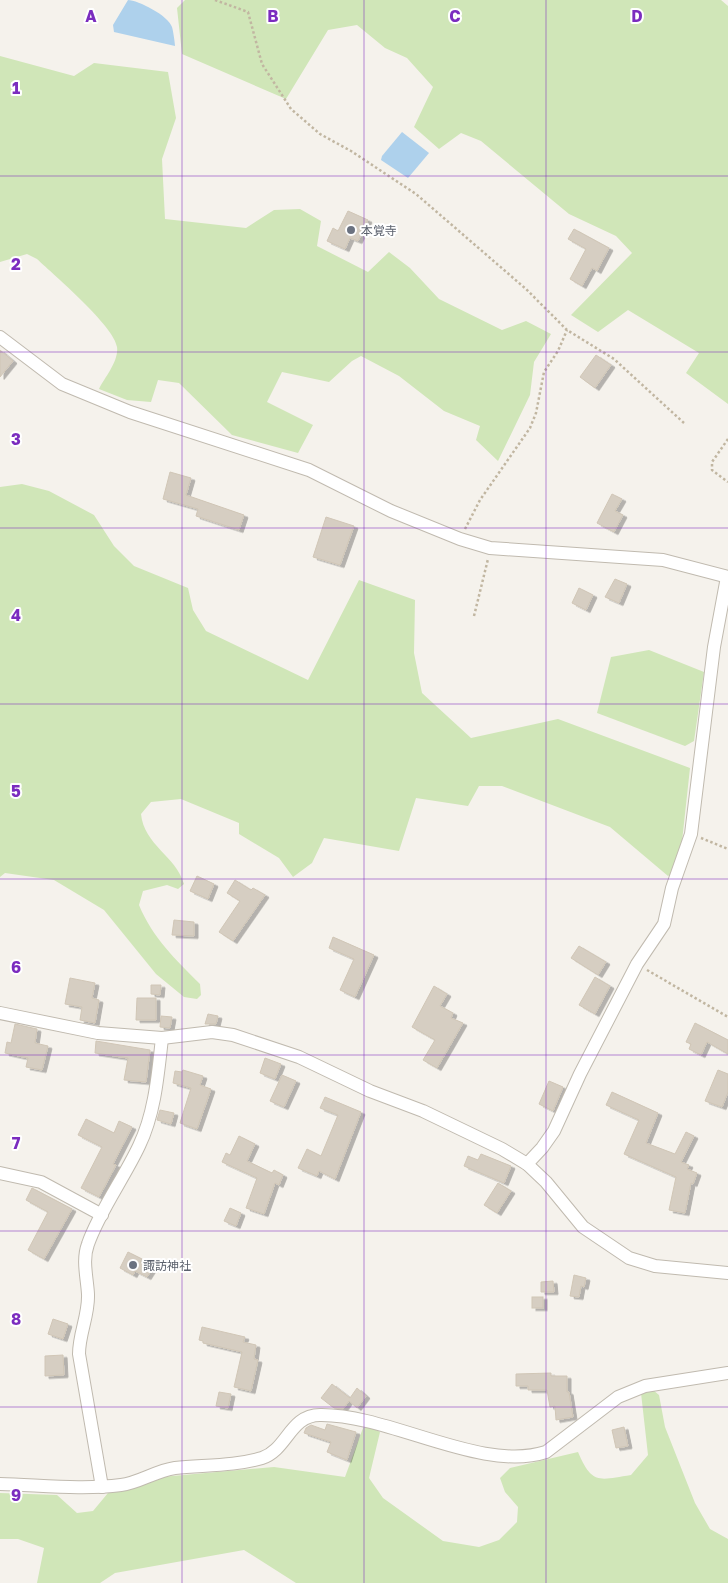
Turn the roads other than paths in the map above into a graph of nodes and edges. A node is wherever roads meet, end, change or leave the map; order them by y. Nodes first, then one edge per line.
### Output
1 (0, 338) edge
2 (727, 577) edge
3 (0, 1013) edge
4 (162, 1038) junction
5 (527, 1164) junction
6 (0, 1173) edge
7 (102, 1216) junction
8 (728, 1273) edge
9 (728, 1373) edge
10 (0, 1484) edge
11 (102, 1487) junction

1 - 2 street
2 - 5 street
3 - 4 street
4 - 5 street
4 - 7 street
5 - 8 street
6 - 7 street
7 - 11 street
9 - 11 street
10 - 11 street

